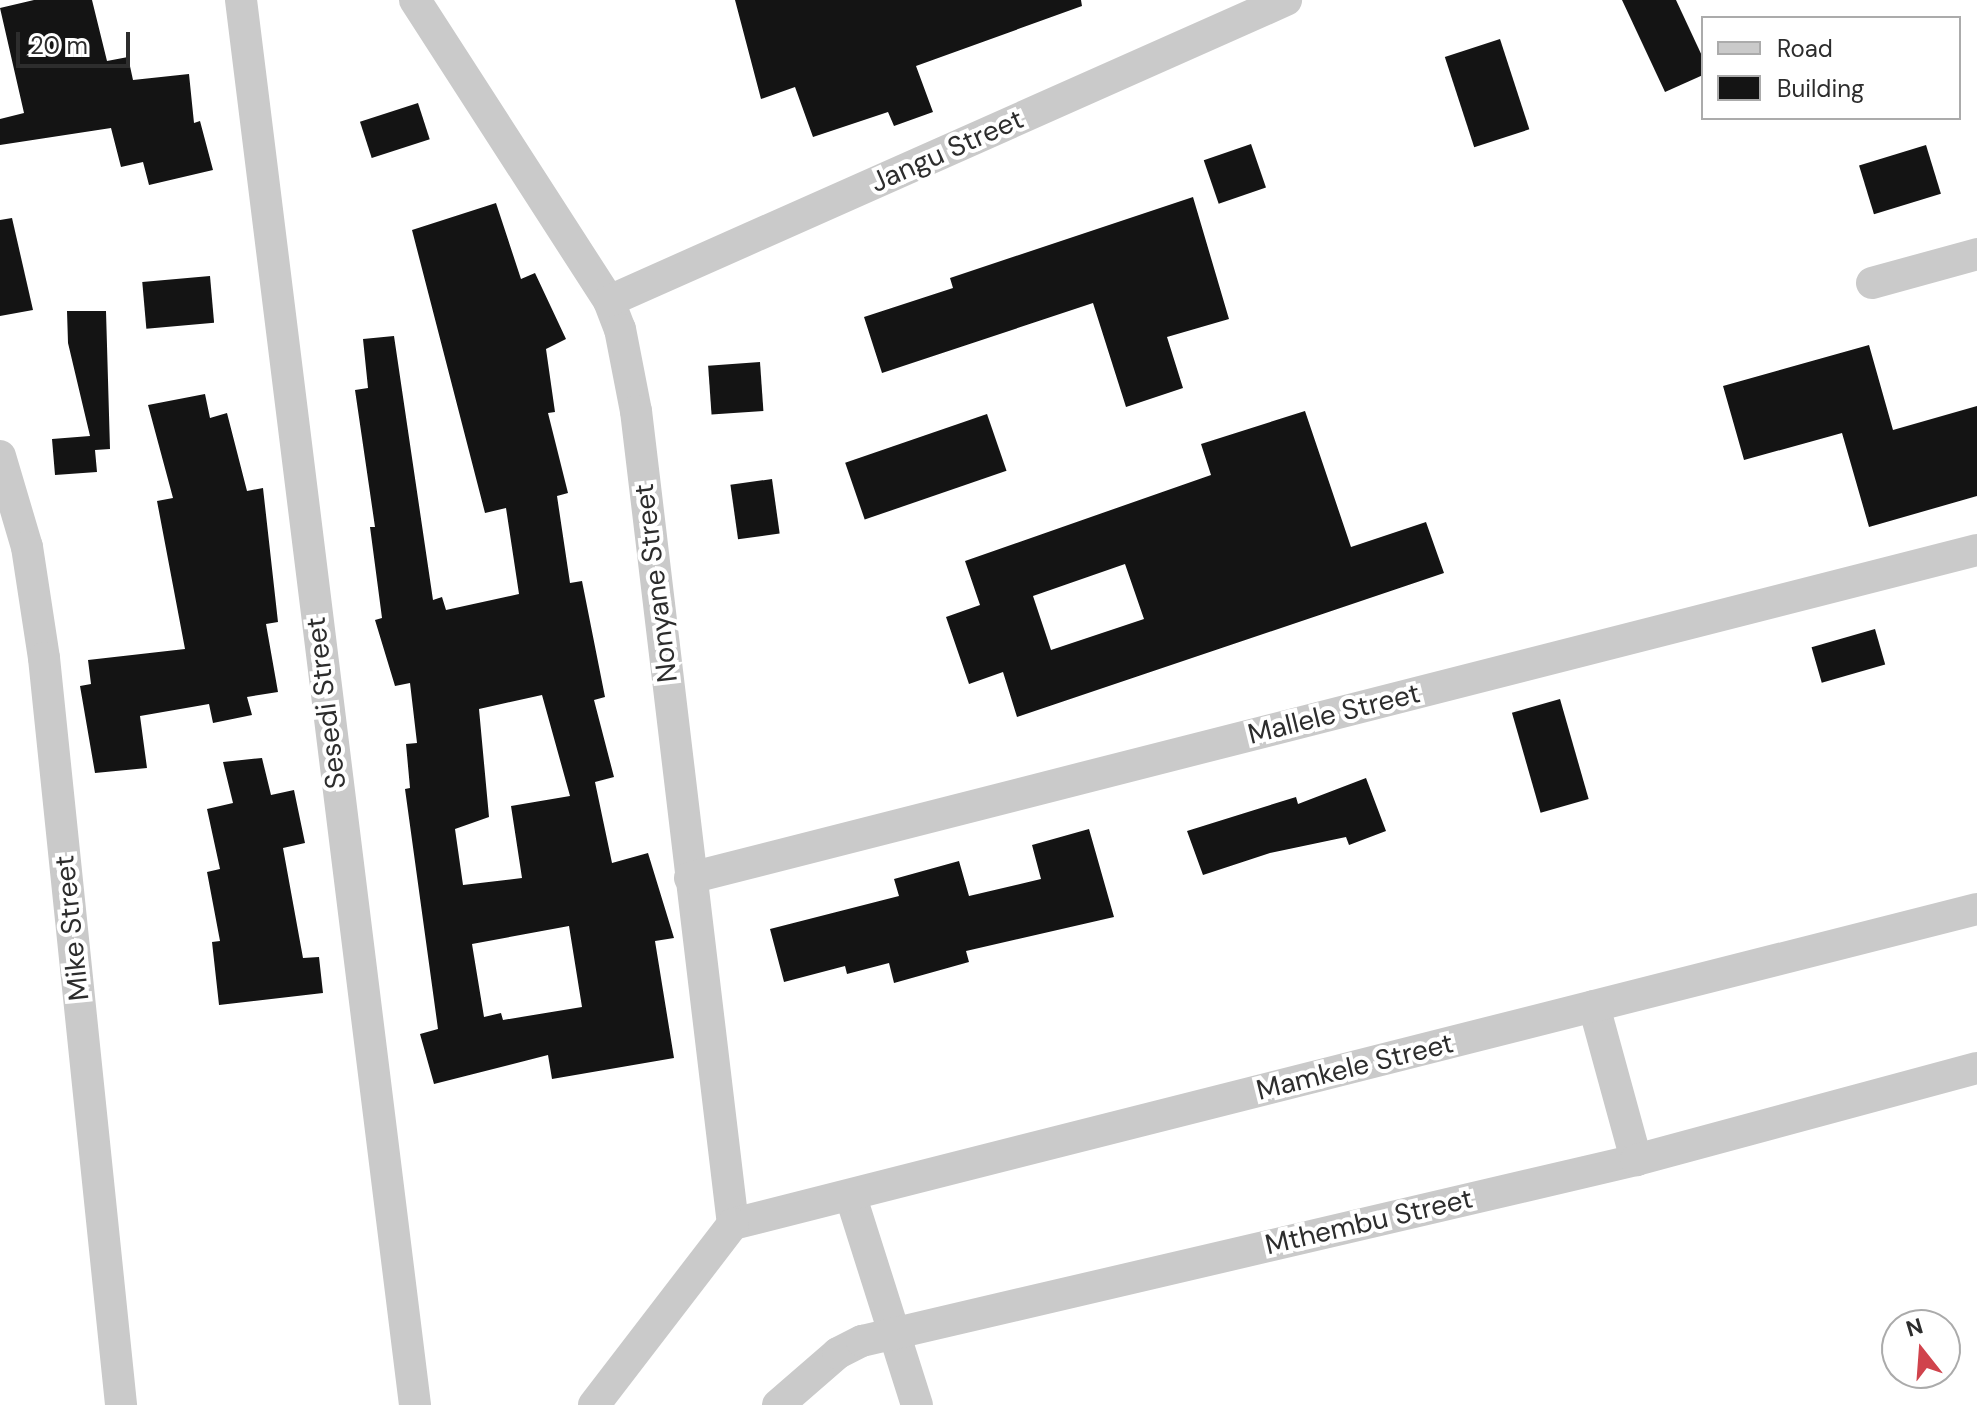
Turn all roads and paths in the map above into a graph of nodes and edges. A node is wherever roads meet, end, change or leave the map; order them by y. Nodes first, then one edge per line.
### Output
1 (241, 0) edge
2 (415, 0) edge
3 (1286, 0) edge
4 (1977, 254) edge
5 (1872, 283) dead end
6 (609, 301) junction
7 (0, 456) edge
8 (1977, 550) edge
9 (690, 878) junction
10 (1977, 909) edge
11 (1594, 1006) junction
12 (1977, 1068) edge
13 (1636, 1160) junction
14 (851, 1197) junction
15 (733, 1224) junction
16 (893, 1333) junction
17 (121, 1405) edge
18 (415, 1405) edge
19 (594, 1405) edge
20 (778, 1405) edge
21 (917, 1405) edge

1 - 18 street, Sesedi Street
2 - 6 street, Nonyane Street
3 - 6 street, Jangu Street
4 - 5 street
6 - 9 street, Nonyane Street
7 - 17 street, Mike Street
8 - 9 street, Mallele Street
9 - 15 street, Nonyane Street
10 - 11 street, Mamkele Street
11 - 13 street
11 - 14 street, Mamkele Street
12 - 13 street, Mthembu Street
13 - 16 street, Mthembu Street
14 - 15 street, Mamkele Street
14 - 16 street
15 - 19 street
16 - 20 street, Mthembu Street
16 - 21 street

